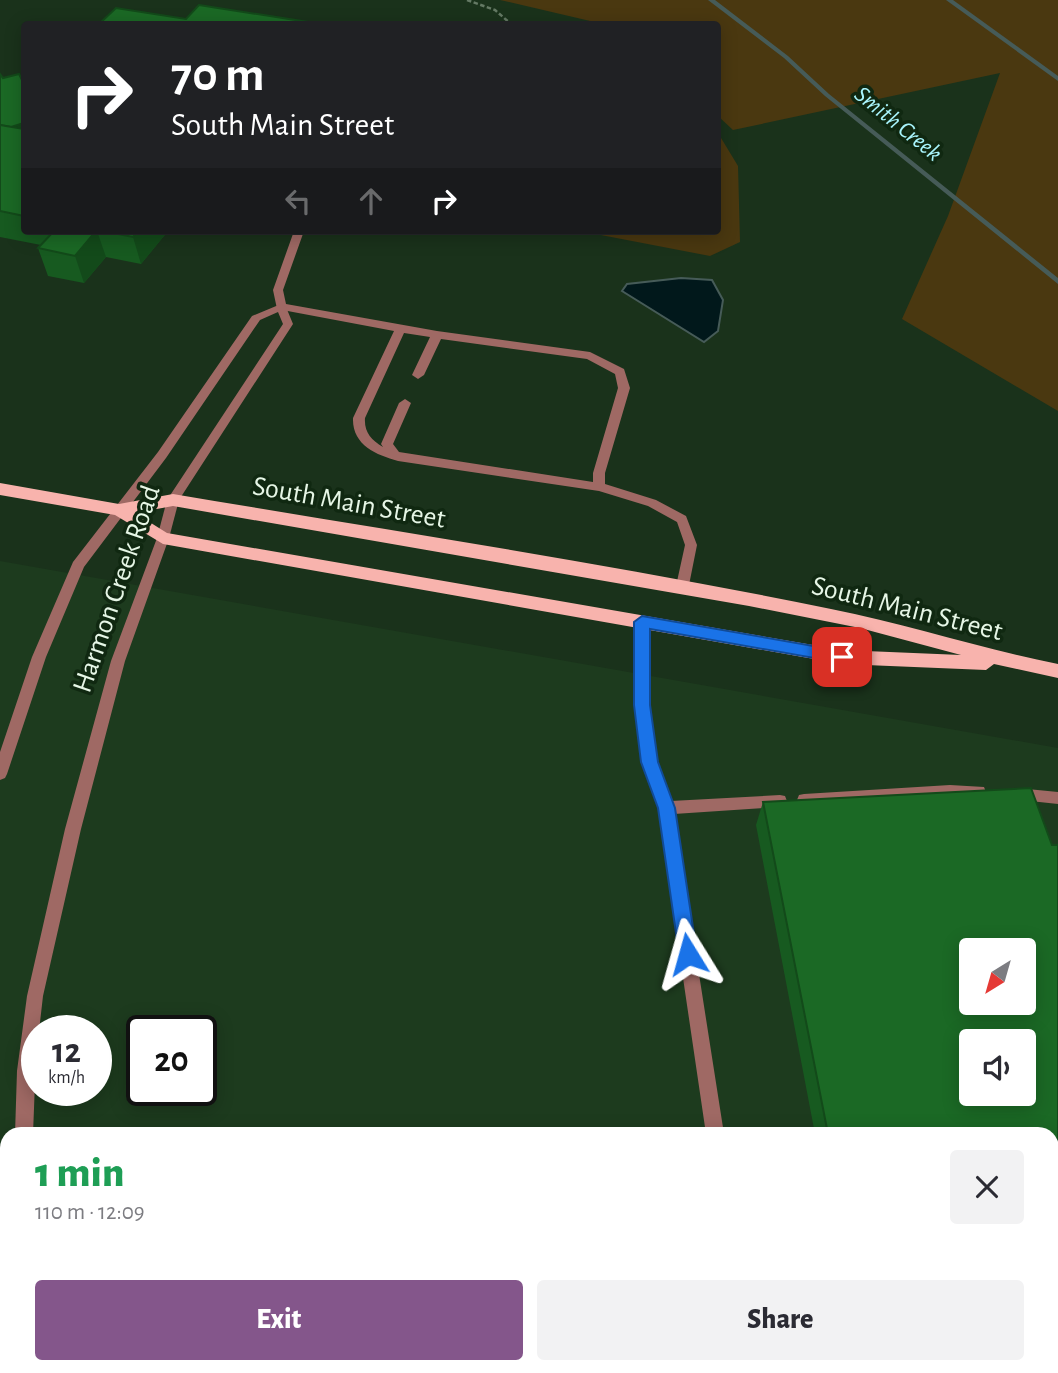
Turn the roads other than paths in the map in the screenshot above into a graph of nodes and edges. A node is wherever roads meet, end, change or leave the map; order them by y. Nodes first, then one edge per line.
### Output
1 (298, 235) edge
2 (281, 307) junction
3 (400, 329) junction
4 (436, 335) junction
5 (418, 375) dead end
6 (405, 403) dead end
7 (394, 454) junction
8 (599, 487) junction
9 (0, 489) edge
10 (173, 499) junction
11 (120, 510) junction
12 (163, 538) junction
13 (683, 586) junction
14 (642, 622) junction
15 (1023, 665) junction
16 (1058, 671) edge
17 (0, 774) edge
18 (1058, 798) edge
19 (666, 808) junction
20 (24, 1127) edge
21 (714, 1127) edge

1 - 2 street
2 - 3 street
2 - 10 street, Harmon Creek Road
2 - 11 street, Harmon Creek Road
3 - 4 street
3 - 7 street
4 - 5 street
4 - 8 street
6 - 7 street
7 - 8 street
8 - 13 street
9 - 11 main road, South Main Street
10 - 11 main road, South Main Street
10 - 12 street, Harmon Creek Road
10 - 13 main road, South Main Street
11 - 12 main road, South Main Street
11 - 17 street, Harmon Creek Road
12 - 14 main road, South Main Street
12 - 20 street, Harmon Creek Road
13 - 15 main road, South Main Street
14 - 15 main road, South Main Street
14 - 19 street
15 - 16 main road
18 - 19 street
19 - 21 street

